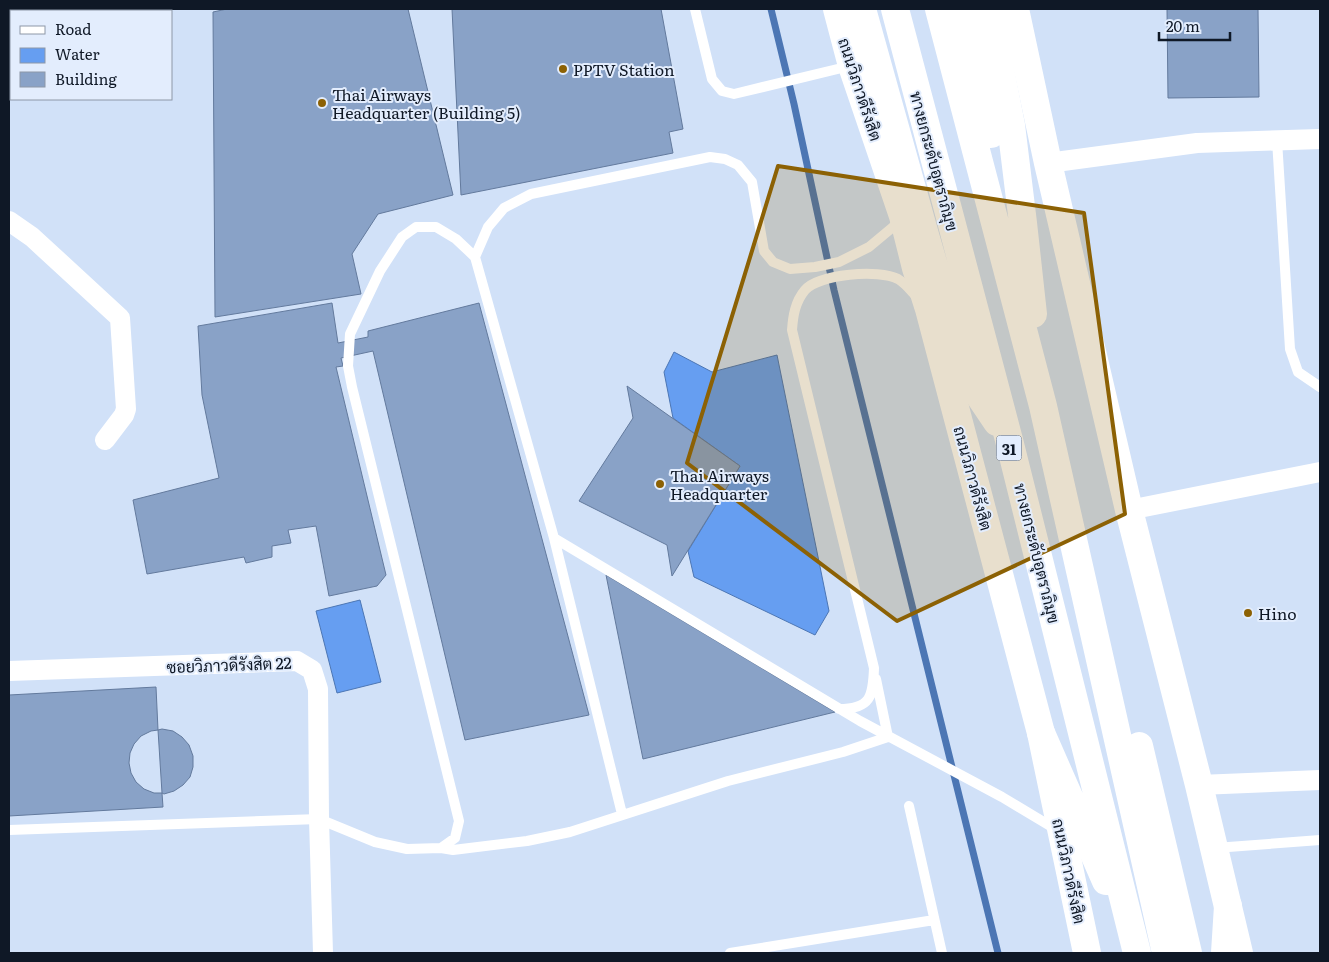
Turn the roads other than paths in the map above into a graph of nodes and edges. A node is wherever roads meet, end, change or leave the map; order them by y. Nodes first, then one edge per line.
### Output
1 (696, 9) edge
2 (836, 9) edge
3 (862, 9) edge
4 (888, 9) edge
5 (895, 9) edge
6 (938, 9) edge
7 (960, 9) edge
8 (988, 9) edge
9 (1015, 9) edge
10 (852, 66) junction
11 (1320, 139) edge
12 (1277, 140) junction
13 (1048, 163) junction
14 (903, 216) junction
15 (9, 221) edge
16 (475, 257) junction
17 (929, 309) junction
18 (1320, 387) edge
19 (1043, 406) junction
20 (104, 440) dead end
21 (1010, 440) junction
22 (1320, 472) edge
23 (1139, 509) junction
24 (554, 538) junction
25 (874, 668) junction
26 (9, 671) edge
27 (840, 709) junction
28 (1041, 733) junction
29 (888, 737) junction
30 (1320, 780) edge
31 (1199, 785) junction
32 (908, 806) dead end
33 (622, 814) junction
34 (319, 819) junction
35 (9, 830) edge
36 (1062, 833) junction
37 (1320, 840) edge
38 (441, 848) junction
39 (1214, 848) junction
40 (1111, 892) junction
41 (1228, 906) junction
42 (934, 920) junction
43 (323, 953) edge
44 (730, 953) edge
45 (942, 953) edge
46 (1087, 953) edge
47 (1125, 953) edge
48 (1137, 953) edge
49 (1166, 953) edge
50 (1188, 953) edge
51 (1225, 953) edge
52 (1239, 953) edge

1 - 10 lane
2 - 10 main road, ถนนวิภาวดีรังสิต
3 - 21 main road
4 - 40 main road, 31
5 - 21 main road, ทางยกระดับอุตราภิมุข / 31
6 - 19 main road
7 - 50 main road
8 - 19 main road
9 - 13 main road
10 - 14 main road, ถนนวิภาวดีรังสิต
11 - 12 street
12 - 13 street
12 - 18 lane
13 - 23 main road
14 - 16 lane
14 - 17 main road, ถนนวิภาวดีรังสิต
15 - 20 street
16 - 24 lane
16 - 38 lane
17 - 25 lane
17 - 28 main road, ถนนวิภาวดีรังสิต
19 - 49 main road
21 - 48 main road, ทางยกระดับอุตราภิมุข / 31
22 - 23 street
23 - 31 main road
24 - 27 lane
24 - 33 lane
25 - 27 lane
25 - 29 lane
26 - 34 street, ซอยวิภาวดีรังสิต 22
27 - 29 lane
28 - 36 main road, ถนนวิภาวดีรังสิต
28 - 40 main road
29 - 33 lane
29 - 36 lane
30 - 31 street
31 - 39 main road
32 - 42 lane
33 - 38 lane
34 - 35 lane
34 - 38 lane
34 - 43 street, ซอยวิภาวดีรังสิต 22
36 - 46 main road, ถนนวิภาวดีรังสิต
37 - 39 lane
39 - 41 main road
40 - 47 main road, 31
41 - 51 main road
41 - 52 main road
42 - 44 lane
42 - 45 lane

